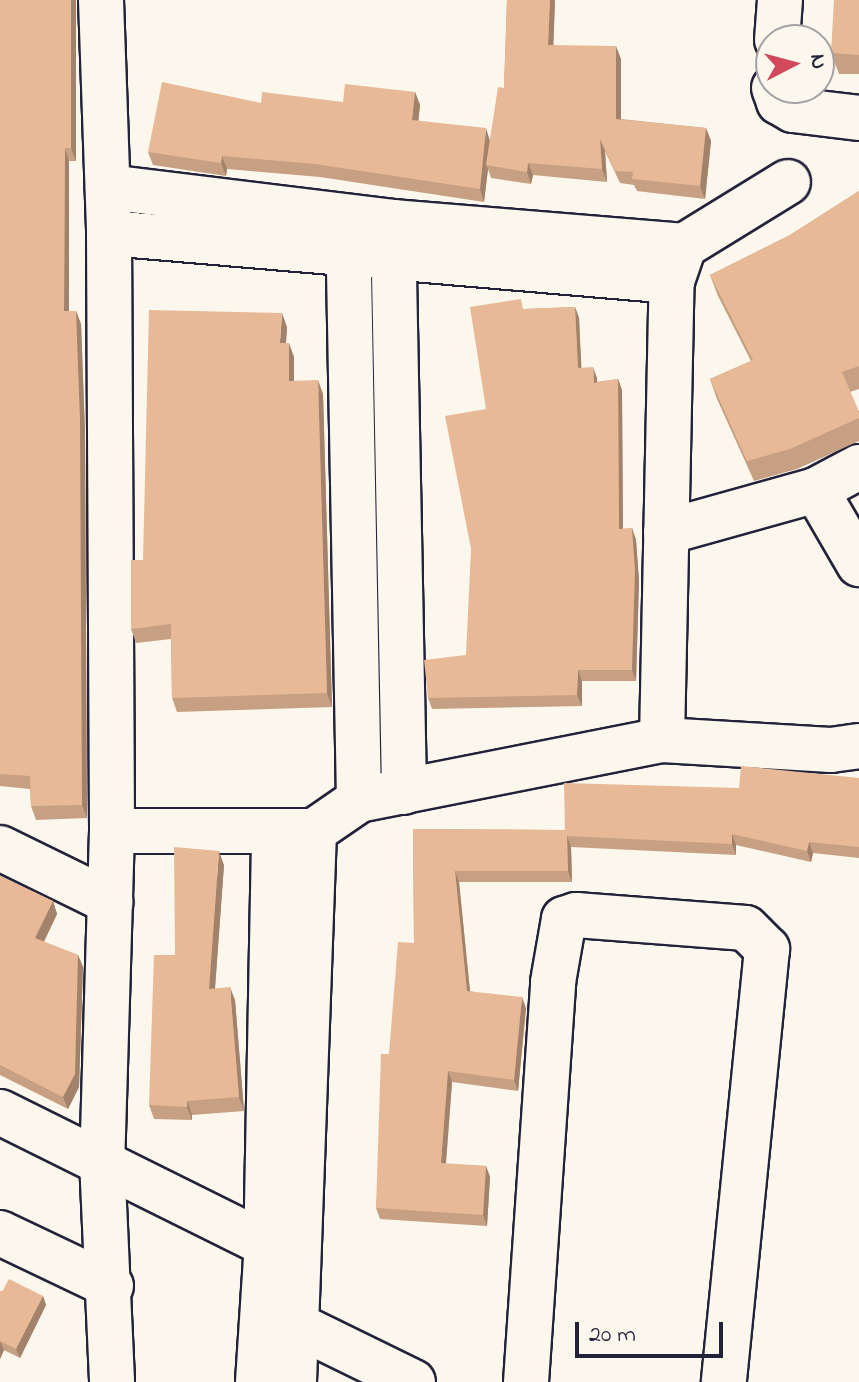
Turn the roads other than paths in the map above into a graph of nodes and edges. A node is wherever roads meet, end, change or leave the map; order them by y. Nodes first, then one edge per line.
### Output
1 (101, 0) edge
2 (780, 0) edge
3 (778, 24) edge
4 (782, 104) edge
5 (859, 118) edge
6 (788, 182) dead end
7 (108, 187) junction
8 (109, 233) junction
9 (347, 236) junction
10 (392, 240) junction
11 (678, 264) junction
12 (859, 467) edge
13 (816, 490) junction
14 (666, 532) junction
15 (859, 564) edge
16 (662, 740) junction
17 (859, 746) edge
18 (404, 792) junction
19 (359, 800) junction
20 (112, 831) junction
21 (294, 832) junction
22 (0, 848) edge
23 (110, 902) junction
24 (0, 1112) edge
25 (102, 1160) junction
26 (0, 1233) edge
27 (283, 1252) junction
28 (111, 1286) junction
29 (279, 1317) junction
30 (112, 1382) edge
31 (258, 1382) edge
32 (294, 1382) edge
33 (413, 1382) edge
34 (526, 1382) edge
35 (724, 1382) edge

1 - 7 street
2 - 3 street
4 - 5 street
6 - 11 street
7 - 8 street
7 - 9 street
8 - 9 street
8 - 20 street
9 - 10 street
9 - 19 street
10 - 11 street
10 - 18 street
11 - 14 street
12 - 13 street
13 - 14 street
13 - 15 street
14 - 16 street
16 - 17 street
16 - 18 street
18 - 19 street
19 - 21 street
20 - 21 street
20 - 23 street
21 - 27 street
22 - 23 street
23 - 25 street
24 - 25 street
25 - 27 street
25 - 28 street
26 - 28 street
27 - 29 street
28 - 30 street
29 - 31 street
29 - 32 street
29 - 33 street
34 - 35 street

